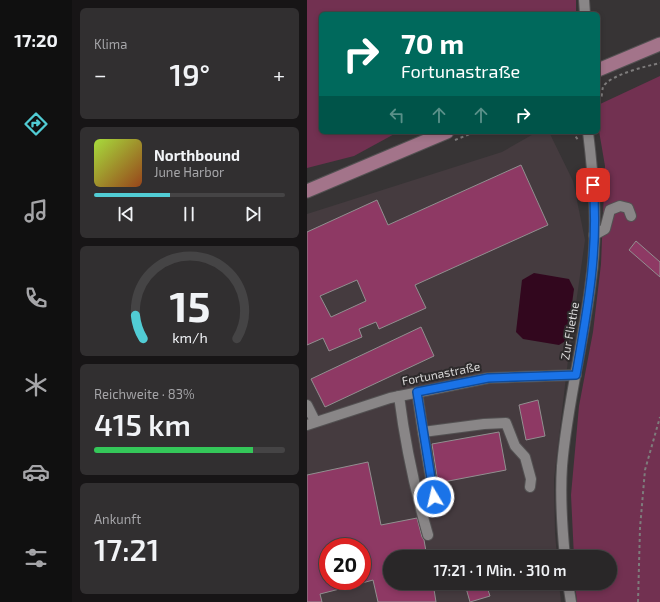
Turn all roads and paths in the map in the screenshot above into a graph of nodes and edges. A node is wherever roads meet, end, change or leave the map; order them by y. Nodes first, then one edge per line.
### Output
1 (584, 0) edge
2 (585, 12) edge
3 (660, 44) edge
4 (660, 63) edge
5 (600, 69) edge
6 (600, 99) edge
7 (442, 134) edge
8 (588, 134) edge
9 (307, 191) edge
10 (631, 216) dead end
11 (594, 235) junction
12 (576, 375) junction
13 (417, 392) junction
14 (399, 396) junction
15 (307, 405) edge
16 (660, 417) edge
17 (311, 423) edge
18 (423, 432) junction
19 (530, 487) dead end
20 (448, 495) dead end
21 (428, 535) dead end
22 (565, 550) edge
23 (569, 590) edge
24 (571, 602) edge
25 (638, 602) edge

1 - 2 street
3 - 5 main road
4 - 6 path
7 - 9 main road
8 - 11 street, Zur Fliethe
10 - 11 street
11 - 12 street, Zur Fliethe
12 - 13 street, Fortunastraße
12 - 22 street, Zur Fliethe
13 - 14 street, Fortunastraße
13 - 18 street
14 - 17 street, Fortunastraße
14 - 21 street
15 - 17 street, Fortunastraße
16 - 25 path
18 - 19 street
18 - 20 street
23 - 24 street

